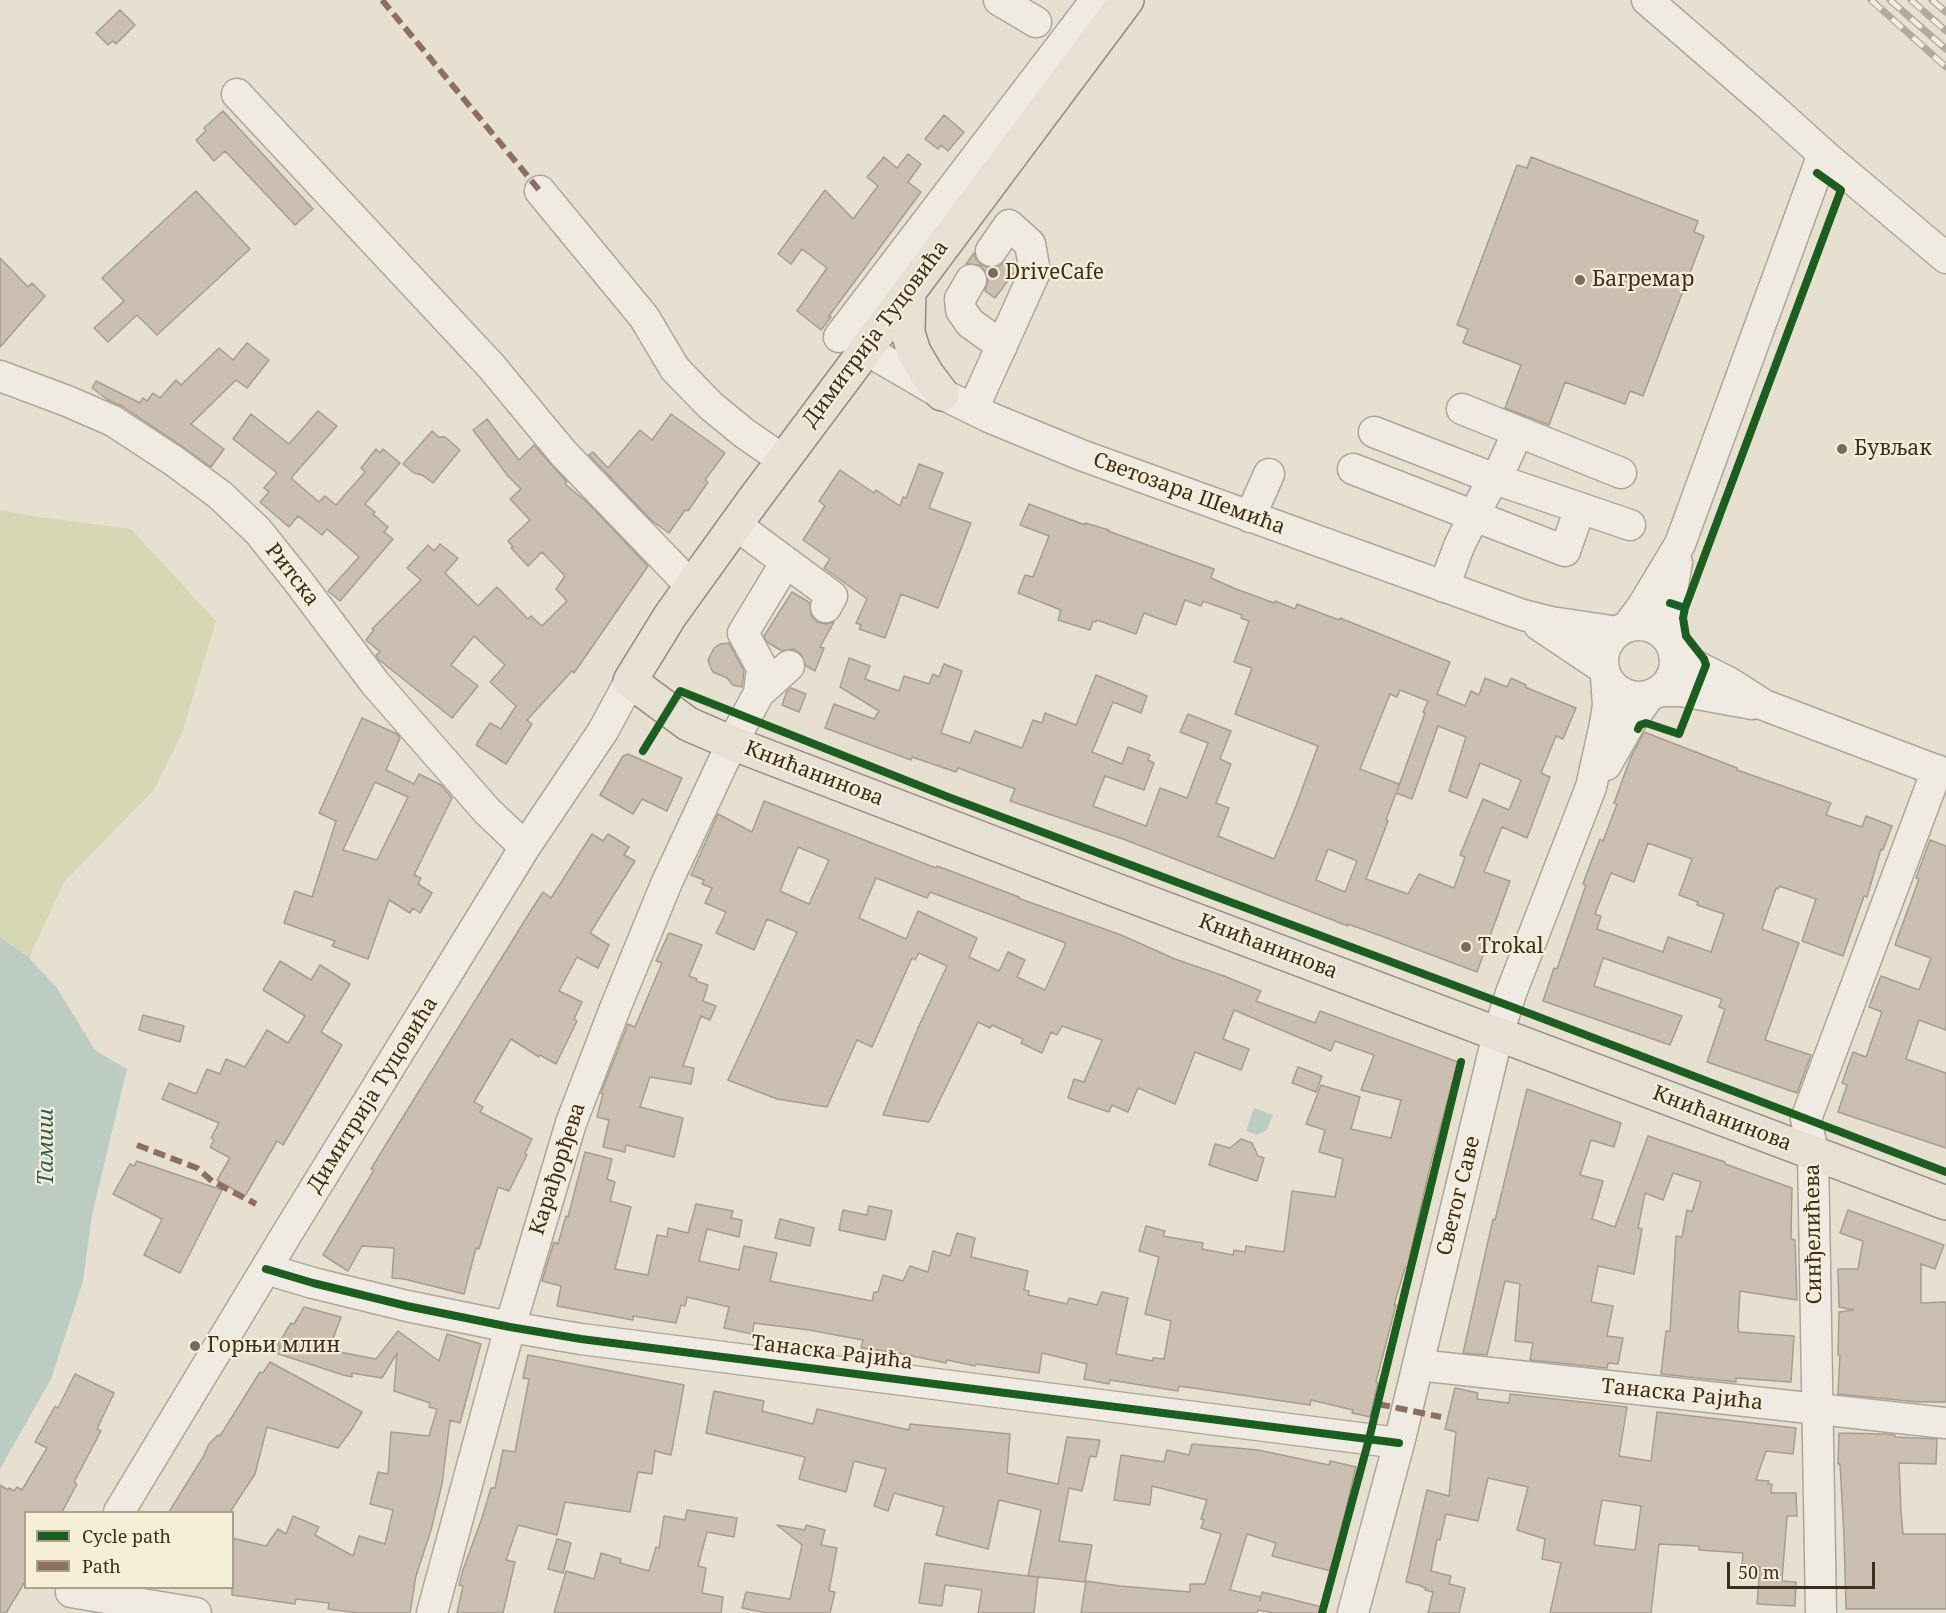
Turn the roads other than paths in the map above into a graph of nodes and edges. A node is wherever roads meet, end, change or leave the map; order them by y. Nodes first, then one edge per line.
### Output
1 (999, 0) edge
2 (1647, 0) edge
3 (1112, 6) edge
4 (1036, 22) dead end
5 (237, 94) dead end
6 (1823, 154) junction
7 (540, 191) dead end
8 (991, 251) dead end
9 (1946, 258) edge
10 (971, 280) dead end
11 (909, 291) junction
12 (852, 343) junction
13 (1002, 346) junction
14 (0, 376) edge
15 (942, 394) junction
16 (973, 409) junction
17 (1462, 410) dead end
18 (1374, 432) dead end
19 (1518, 432) junction
20 (783, 460) junction
21 (1353, 469) dead end
22 (1621, 473) dead end
23 (1269, 474) dead end
24 (1495, 479) junction
25 (1530, 491) junction
26 (1580, 508) junction
27 (1476, 516) junction
28 (1250, 517) junction
29 (736, 525) junction
30 (1630, 525) dead end
31 (1516, 532) junction
32 (1680, 544) junction
33 (786, 562) junction
34 (691, 586) junction
35 (1444, 587) junction
36 (826, 607) dead end
37 (1523, 615) junction
38 (1623, 629) junction
39 (1672, 650) junction
40 (789, 666) dead end
41 (637, 667) junction
42 (1605, 672) junction
43 (759, 693) junction
44 (1655, 693) junction
45 (1764, 705) junction
46 (732, 743) junction
47 (1941, 772) edge
48 (1591, 788) junction
49 (525, 848) junction
50 (1498, 1034) junction
51 (1813, 1152) junction
52 (1946, 1203) edge
53 (266, 1269) junction
54 (510, 1327) junction
55 (1418, 1365) junction
56 (1817, 1410) junction
57 (1946, 1423) edge
58 (1399, 1443) junction
59 (120, 1511) edge
60 (67, 1597) edge
61 (196, 1613) edge
62 (432, 1613) edge
63 (1353, 1613) edge
64 (1821, 1613) edge

1 - 4 street
2 - 6 street
3 - 11 main road, Димитрија Туцовића
3 - 12 street
5 - 34 street
6 - 9 street
6 - 32 street
7 - 20 street
8 - 13 street
10 - 13 street
11 - 12 main road, Димитрија Туцовића
11 - 15 main road
12 - 15 street, Светозара Шемића
12 - 20 main road, Димитрија Туцовића
13 - 16 street
14 - 49 street, Ритска
15 - 16 street, Светозара Шемића
16 - 28 street, Светозара Шемића
17 - 19 street
18 - 24 street
19 - 22 street
19 - 24 street
20 - 29 main road, Димитрија Туцовића
21 - 27 street
23 - 28 street
24 - 25 street
24 - 27 street
25 - 26 street
25 - 31 street
26 - 30 street
26 - 31 street
27 - 31 street
27 - 35 street
28 - 35 street, Светозара Шемића
29 - 33 street
29 - 34 main road, Димитрија Туцовића
32 - 38 street
32 - 39 street
33 - 36 street
33 - 43 street
34 - 41 main road, Димитрија Туцовића
35 - 37 street, Светозара Шемића
37 - 38 street, Светозара Шемића
37 - 42 street, Светозара Шемића
38 - 39 street
38 - 42 street
39 - 44 street
39 - 45 street
40 - 43 street
41 - 46 main road, Книћанинова
41 - 49 street, Димитрија Туцовића
42 - 44 street
42 - 48 street, Светог Саве
43 - 46 street, Карађорђева
44 - 45 street
44 - 48 street, Светог Саве
45 - 47 street
46 - 50 main road, Книћанинова
46 - 54 street, Карађорђева
47 - 51 street, Синђелићева
48 - 50 street, Светог Саве
49 - 53 street, Димитрија Туцовића
50 - 51 main road, Книћанинова
50 - 55 street, Светог Саве
51 - 52 main road, Книћанинова
51 - 56 street, Синђелићева
53 - 54 street, Танаска Рајића
53 - 59 street, Димитрија Туцовића
54 - 58 street, Танаска Рајића
54 - 62 street, Карађорђева
55 - 56 street, Танаска Рајића
55 - 58 street, Светог Саве
56 - 57 street, Танаска Рајића
56 - 64 street, Синђелићева
58 - 63 street, Светог Саве
60 - 61 street

